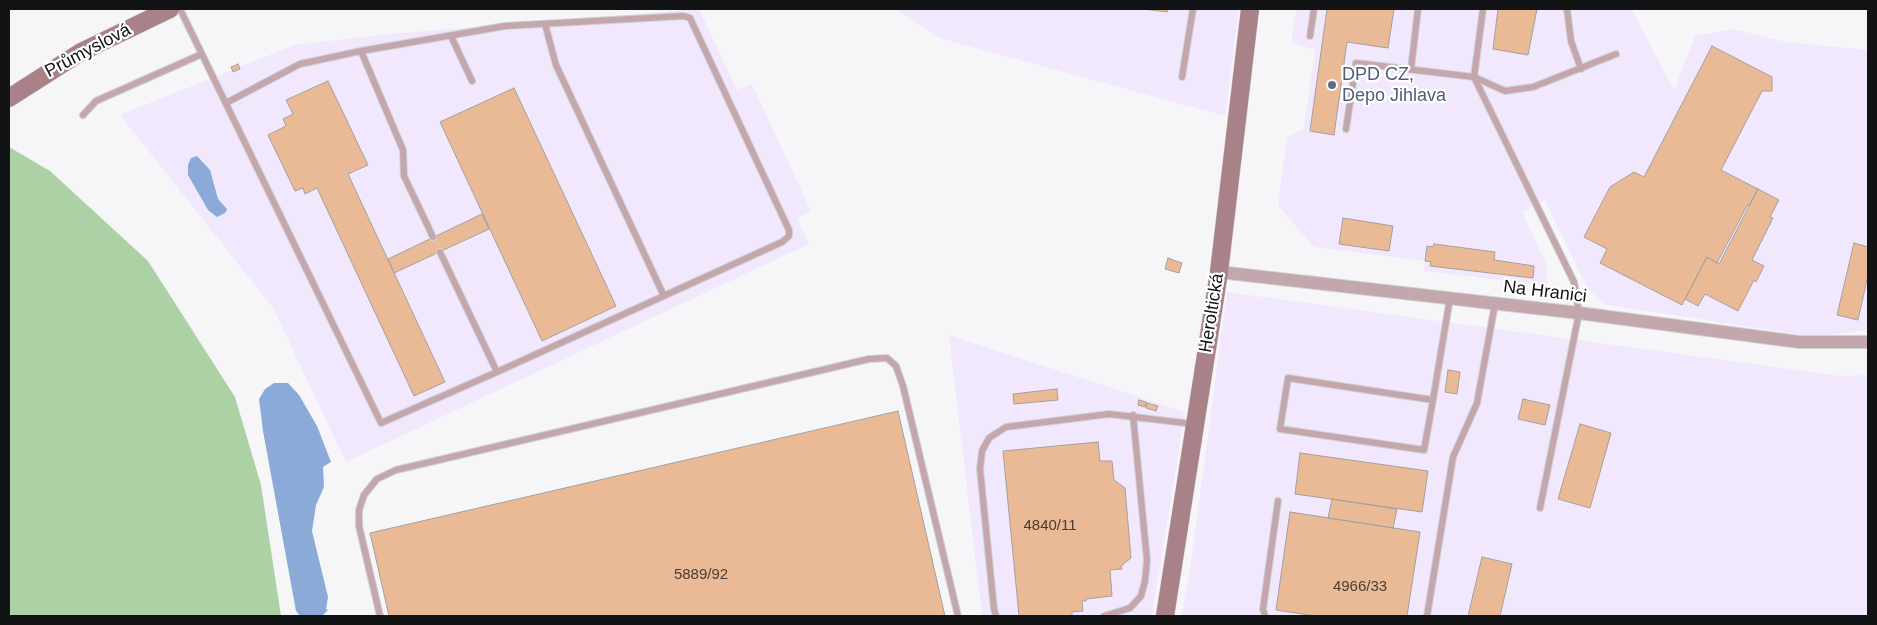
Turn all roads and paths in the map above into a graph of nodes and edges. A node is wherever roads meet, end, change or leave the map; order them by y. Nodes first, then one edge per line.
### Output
1 (170, 9) edge
2 (180, 9) edge
3 (1193, 9) edge
4 (1250, 9) edge
5 (1314, 9) edge
6 (1418, 9) edge
7 (1483, 9) edge
8 (1567, 9) edge
9 (545, 24) junction
10 (451, 36) junction
11 (1310, 36) dead end
12 (361, 52) junction
13 (202, 54) junction
14 (1616, 54) dead end
15 (1581, 68) junction
16 (1412, 70) junction
17 (1182, 77) dead end
18 (1474, 77) junction
19 (472, 81) dead end
20 (9, 98) edge
21 (226, 103) junction
22 (83, 115) dead end
23 (1346, 129) dead end
24 (433, 237) dead end
25 (440, 252) dead end
26 (1219, 272) junction
27 (664, 296) junction
28 (1450, 298) junction
29 (1495, 304) junction
30 (1579, 313) junction
31 (1868, 342) edge
32 (497, 372) junction
33 (1432, 400) junction
34 (1133, 416) junction
35 (1195, 424) junction
36 (1278, 501) dead end
37 (1540, 508) dead end
38 (380, 616) edge
39 (958, 616) edge
40 (996, 616) edge
41 (1104, 616) edge
42 (1166, 616) edge
43 (1265, 616) edge
44 (1427, 616) edge

1 - 20 street, Průmyslová
2 - 13 lane
3 - 17 lane
4 - 26 street, Heroltická
5 - 11 lane
6 - 16 lane
7 - 18 lane
8 - 15 lane
9 - 10 lane
9 - 27 lane
9 - 27 lane
10 - 12 lane
10 - 19 lane
12 - 21 lane
12 - 24 lane
13 - 21 lane
13 - 22 lane
14 - 15 lane
15 - 18 lane
16 - 18 lane
16 - 23 lane
18 - 30 lane
21 - 32 lane
25 - 32 lane
26 - 28 street, Na Hranici
26 - 35 street, Heroltická
27 - 32 lane
28 - 29 street, Na Hranici
28 - 33 lane
29 - 30 street, Na Hranici
29 - 44 lane
30 - 31 street, Na Hranici
30 - 37 lane
33 - 33 lane
34 - 35 lane
34 - 40 lane
34 - 41 lane
35 - 42 street, Heroltická
36 - 43 lane
38 - 39 lane

